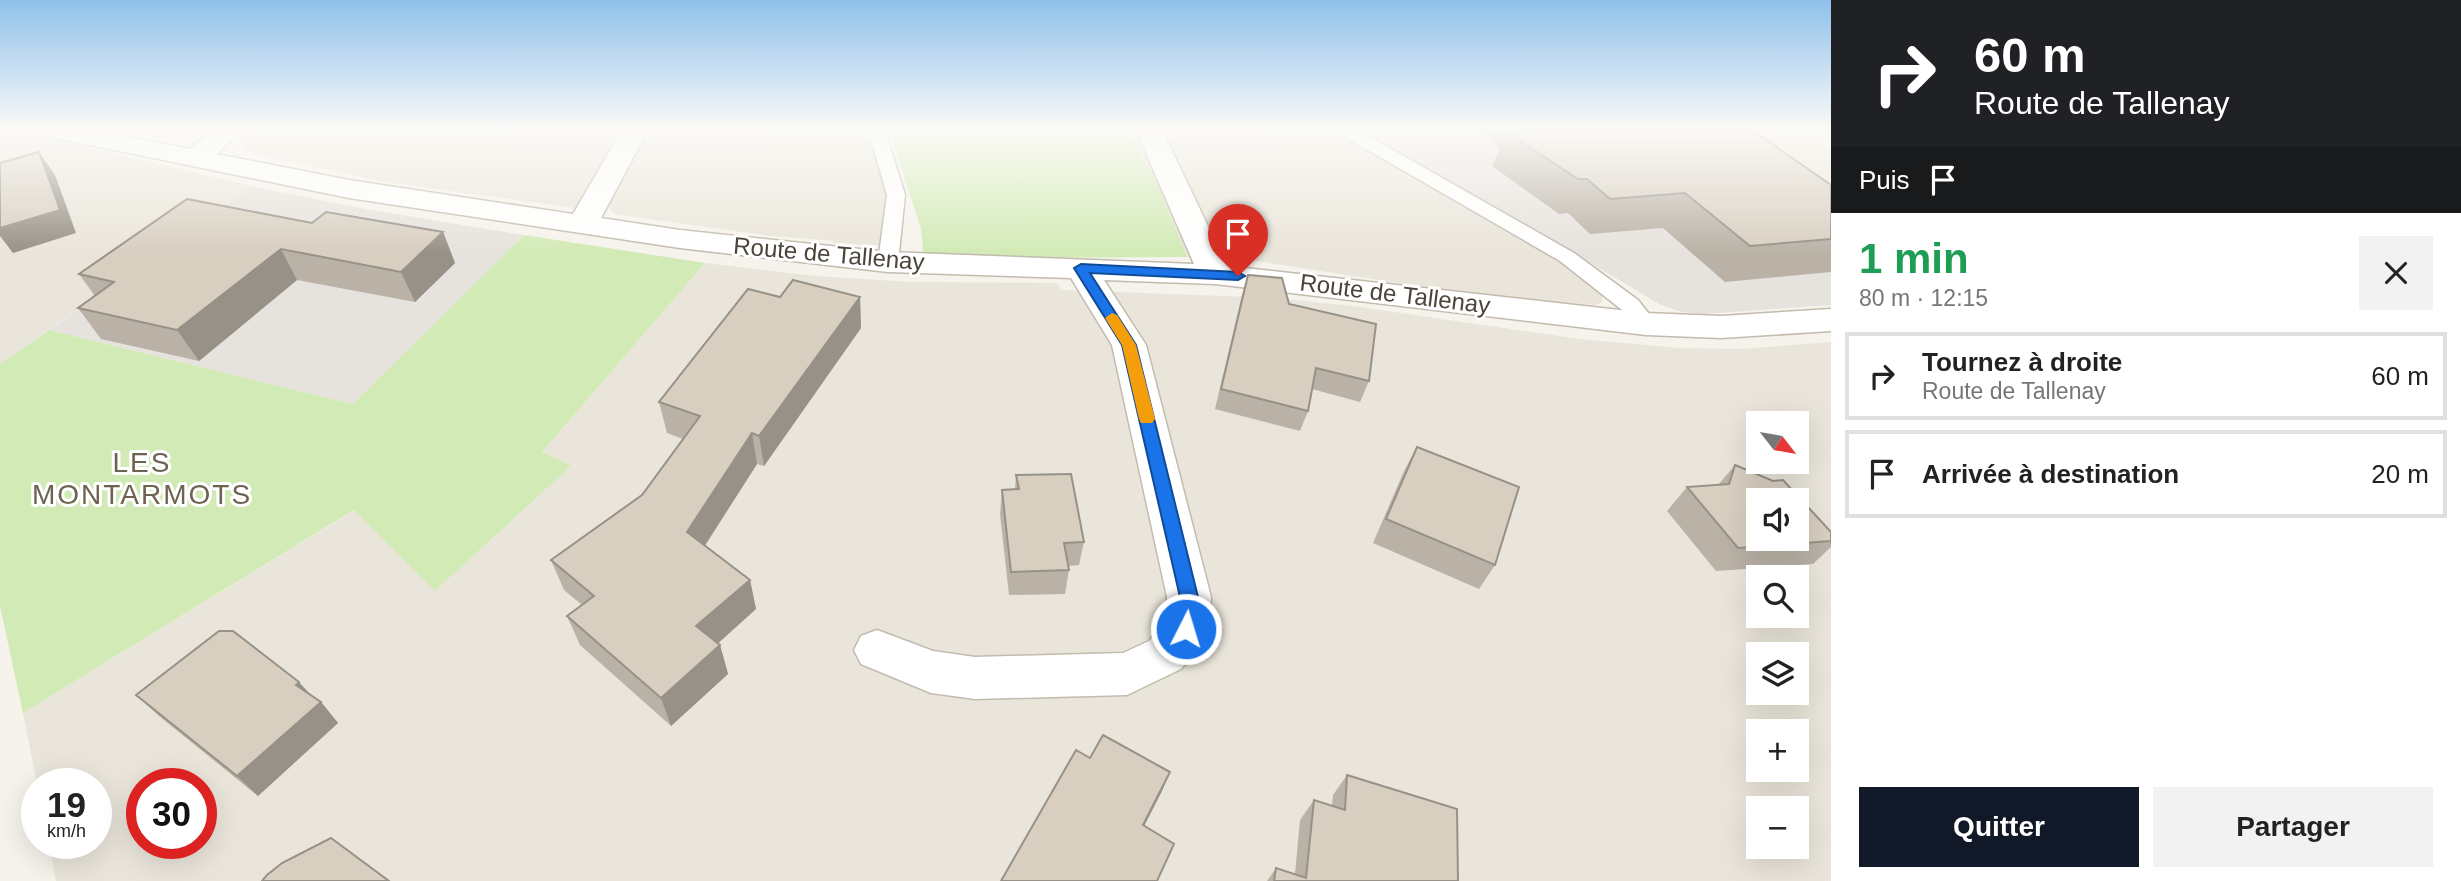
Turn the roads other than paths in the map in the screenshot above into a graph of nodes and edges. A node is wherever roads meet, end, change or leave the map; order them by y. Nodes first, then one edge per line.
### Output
1 (267, 171) edge
2 (612, 171) edge
3 (889, 171) edge
4 (1168, 171) edge
5 (1418, 171) edge
6 (582, 225) junction
7 (888, 262) junction
8 (1081, 268) junction
9 (1216, 274) junction
10 (1831, 320) edge
11 (1646, 324) junction
12 (877, 650) dead end

1 - 6 street, Route de Tallenay
2 - 6 street
3 - 7 lane
4 - 9 street
5 - 11 lane
6 - 7 street, Route de Tallenay
7 - 8 street, Route de Tallenay
8 - 9 street, Route de Tallenay
8 - 12 street
9 - 11 street, Route de Tallenay
10 - 11 street, Route de Tallenay

